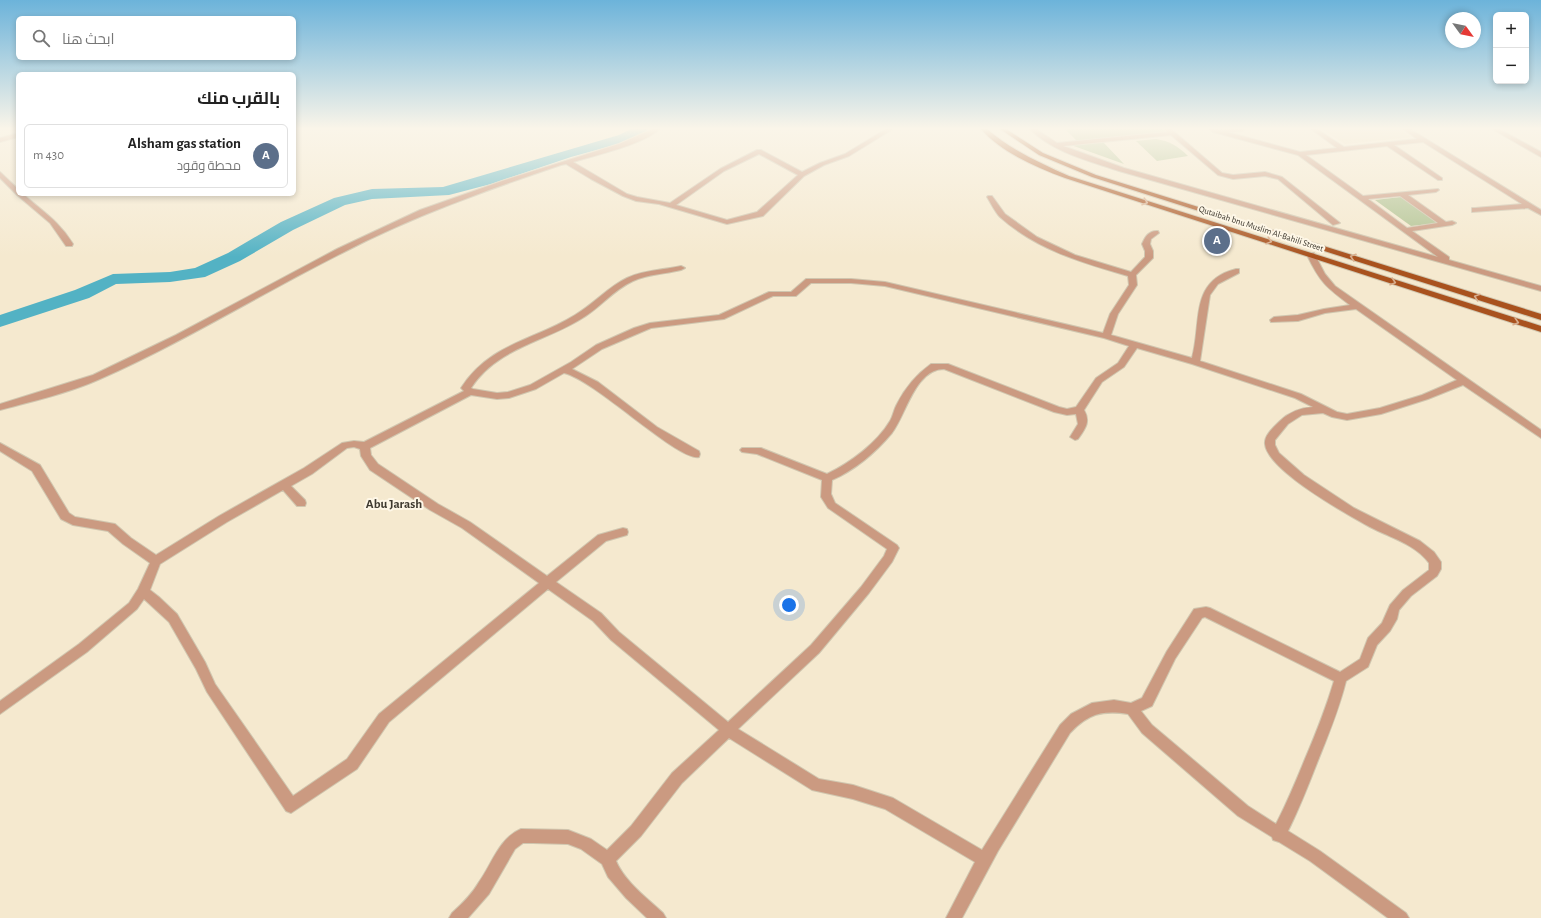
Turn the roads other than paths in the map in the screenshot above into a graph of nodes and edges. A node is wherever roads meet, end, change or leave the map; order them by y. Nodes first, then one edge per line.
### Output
1 (538, 172) edge
2 (583, 172) edge
3 (719, 172) edge
4 (796, 172) edge
5 (808, 172) edge
6 (1055, 172) edge
7 (1084, 172) edge
8 (1135, 172) edge
9 (1217, 172) edge
10 (1325, 172) edge
11 (1429, 172) edge
12 (1475, 172) edge
13 (0, 174) edge
14 (802, 175) junction
15 (1440, 179) dead end
16 (1436, 190) dead end
17 (16, 191) edge
18 (1402, 194) junction
19 (22, 196) edge
20 (990, 197) dead end
21 (1362, 198) junction
22 (671, 205) junction
23 (1529, 206) junction
24 (1475, 210) dead end
25 (1541, 213) edge
26 (1336, 223) dead end
27 (1406, 230) junction
28 (1155, 233) dead end
29 (69, 244) dead end
30 (1311, 255) junction
31 (1451, 263) junction
32 (681, 268) dead end
33 (1236, 270) dead end
34 (1132, 274) junction
35 (1541, 289) edge
36 (1358, 306) junction
37 (1541, 317) edge
38 (1274, 320) dead end
39 (1541, 329) edge
40 (1106, 336) junction
41 (1134, 346) junction
42 (1195, 362) junction
43 (563, 370) junction
44 (1464, 381) junction
45 (470, 392) junction
46 (0, 407) edge
47 (1079, 410) junction
48 (1323, 410) junction
49 (1541, 435) edge
50 (1075, 437) dead end
51 (0, 446) edge
52 (365, 446) junction
53 (745, 450) dead end
54 (695, 454) dead end
55 (827, 478) junction
56 (284, 485) junction
57 (301, 502) dead end
58 (623, 532) dead end
59 (156, 561) junction
60 (548, 582) junction
61 (143, 592) junction
62 (1341, 678) junction
63 (0, 708) edge
64 (1132, 709) junction
65 (728, 730) junction
66 (1278, 835) junction
67 (607, 858) junction
68 (985, 860) junction
69 (457, 918) edge
70 (658, 918) edge
71 (954, 918) edge
72 (1401, 918) edge

1 - 46 street
2 - 22 street
3 - 22 street
4 - 14 street
5 - 14 street
6 -> 30 main road, Qutaibah bnu Muslim Al-Bahili Street
37 -> 7 main road, Qutaibah bnu Muslim Al-Bahili Street
8 - 31 street
9 - 26 street
10 - 21 street
11 - 15 street
12 - 23 street
13 - 17 street
14 - 22 street
16 - 18 street
18 - 21 street
18 - 27 street
19 - 29 street
20 - 34 street
21 - 27 street
23 - 24 street
23 - 25 street
27 - 31 street
28 - 34 street
30 - 36 street
30 -> 39 main road, Qutaibah bnu Muslim Al-Bahili Street
31 - 35 street
32 - 45 street
33 - 42 street
34 - 40 street
36 - 38 street
36 - 44 street
40 - 41 street
40 - 43 street
41 - 42 street
41 - 47 street
42 - 48 street
43 - 45 street
43 - 54 street
44 - 48 street
44 - 49 street
45 - 52 street
47 - 50 street
47 - 55 street
48 - 62 street
51 - 59 street
52 - 56 street
52 - 60 street
53 - 55 street
55 - 65 street
56 - 57 street
56 - 59 street
58 - 60 street
59 - 61 street
60 - 61 street
60 - 65 street
61 - 63 street
62 - 64 street
62 - 66 street
64 - 66 street
64 - 68 street
65 - 67 street
65 - 68 street
66 - 72 street
67 - 69 street
67 - 70 street
68 - 71 street

